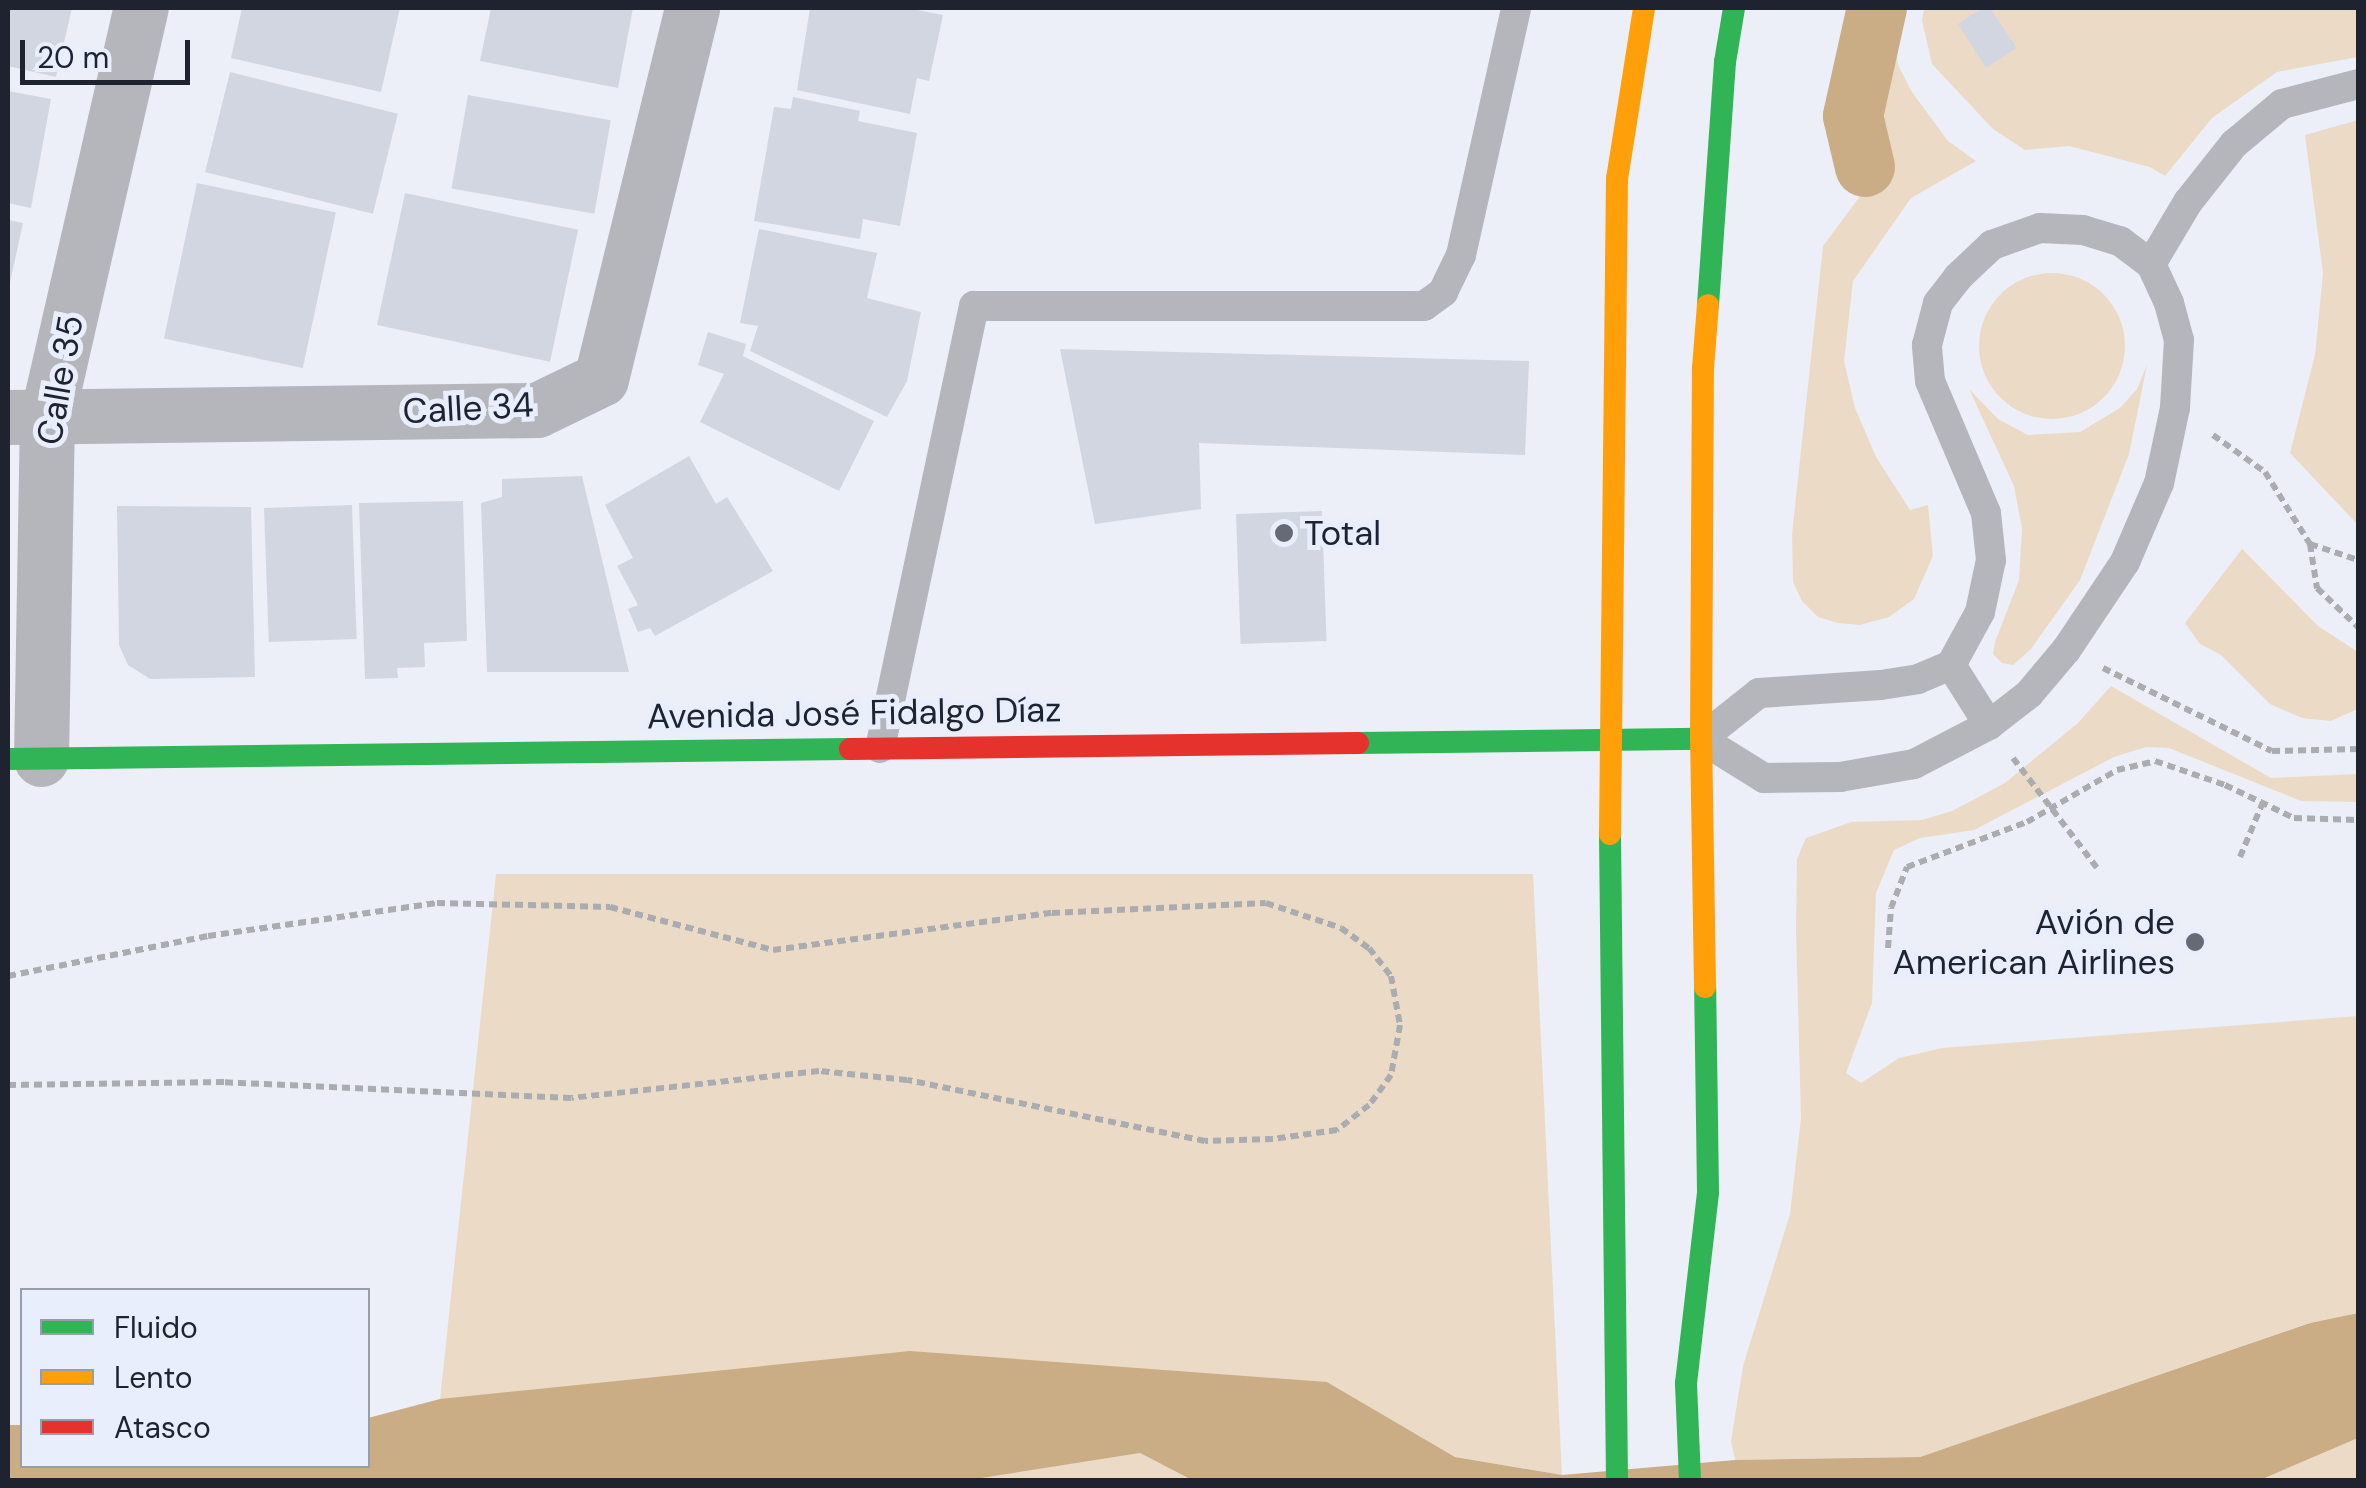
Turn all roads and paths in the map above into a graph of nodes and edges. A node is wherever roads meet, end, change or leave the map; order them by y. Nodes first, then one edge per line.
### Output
1 (141, 8) edge
2 (692, 8) edge
3 (1516, 8) edge
4 (1644, 8) edge
5 (1725, 9) edge
6 (2358, 84) edge
7 (2151, 264) junction
8 (2175, 408) junction
9 (27, 417) edge
10 (2310, 544) junction
11 (2358, 560) edge
12 (2358, 627) edge
13 (2066, 650) junction
14 (1951, 664) junction
15 (1989, 726) junction
16 (1612, 738) junction
17 (1700, 739) junction
18 (880, 748) junction
19 (2358, 749) edge
20 (24, 759) edge
21 (2263, 802) junction
22 (2051, 806) junction
23 (2358, 820) edge
24 (2240, 857) dead end
25 (2097, 868) dead end
26 (1888, 948) dead end
27 (8, 976) edge
28 (8, 1085) edge
29 (1617, 1480) edge
30 (1690, 1480) edge

1 - 9 street, Calle 35
2 - 9 street, Calle 34
3 - 18 lane
4 - 16 street
5 - 17 street
6 - 7 lane
7 - 8 lane
7 - 14 lane
8 - 10 path
8 - 13 lane
9 - 20 street, Calle 35
10 - 11 path
10 - 12 path
13 - 15 lane
13 - 19 path
14 - 15 lane
14 - 17 lane
15 - 17 lane
15 - 22 path
16 - 17 street, Avenida José Fidalgo Díaz
16 - 18 street, Avenida José Fidalgo Díaz
16 - 29 street
17 - 30 street
18 - 20 street, Avenida José Fidalgo Díaz
21 - 22 path
21 - 23 path
21 - 24 path
22 - 25 path
22 - 26 path
27 - 28 path

